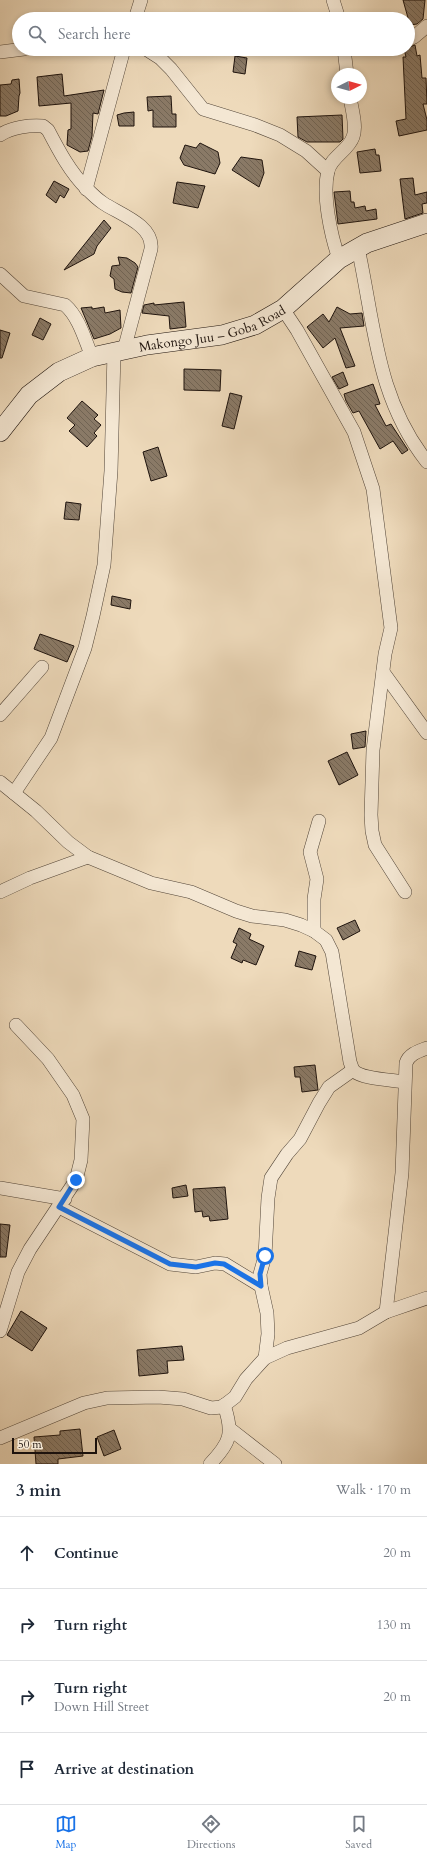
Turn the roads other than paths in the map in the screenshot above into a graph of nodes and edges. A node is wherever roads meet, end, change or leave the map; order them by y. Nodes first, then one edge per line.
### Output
1 (141, 0) edge
2 (333, 0) edge
3 (137, 12) edge
4 (337, 12) edge
5 (427, 26) edge
6 (415, 36) edge
7 (12, 50) edge
8 (0, 52) edge
9 (122, 56) edge
10 (157, 56) edge
11 (345, 56) edge
12 (346, 68) edge
13 (350, 104) edge
14 (0, 135) edge
15 (328, 171) junction
16 (86, 189) junction
17 (427, 223) edge
18 (358, 248) junction
19 (339, 259) junction
20 (0, 274) edge
21 (283, 309) junction
22 (119, 351) junction
23 (92, 357) junction
24 (0, 432) edge
25 (427, 462) edge
26 (42, 667) dead end
27 (383, 672) junction
28 (0, 715) edge
29 (427, 733) edge
30 (0, 782) edge
31 (14, 793) junction
32 (319, 821) dead end
33 (88, 857) junction
34 (0, 892) edge
35 (405, 892) dead end
36 (314, 931) junction
37 (16, 1025) dead end
38 (427, 1048) edge
39 (354, 1070) junction
40 (404, 1082) junction
41 (0, 1188) edge
42 (62, 1203) junction
43 (261, 1286) junction
44 (427, 1298) edge
45 (386, 1312) junction
46 (0, 1331) edge
47 (265, 1358) junction
48 (224, 1405) junction
49 (230, 1429) junction
50 (0, 1438) edge
51 (210, 1464) edge
52 (275, 1464) edge

1 - 3 street
2 - 4 street
5 - 6 street
7 - 8 street
9 - 16 street
10 - 15 street
11 - 12 street
13 - 15 street
14 - 16 street
15 - 19 street
16 - 22 street
17 - 18 street, Makongo Juu – Goba Road
18 - 19 street, Makongo Juu – Goba Road
18 - 25 street
19 - 21 street, Makongo Juu – Goba Road
20 - 23 street
21 - 22 street, Makongo Juu – Goba Road
21 - 27 street
22 - 23 street, Makongo Juu – Goba Road
22 - 31 street
23 - 24 street, Makongo Juu – Goba Road
26 - 28 street
27 - 29 street
27 - 35 street
30 - 31 street
31 - 33 street
32 - 36 street
33 - 34 street
33 - 36 street
36 - 39 street
37 - 42 street
38 - 40 street
39 - 40 street
39 - 43 street
40 - 45 street
41 - 42 street
42 - 43 street
42 - 46 street
43 - 47 street
44 - 45 street
45 - 47 street
47 - 48 street
48 - 49 street
48 - 50 street
49 - 51 street
49 - 52 street

